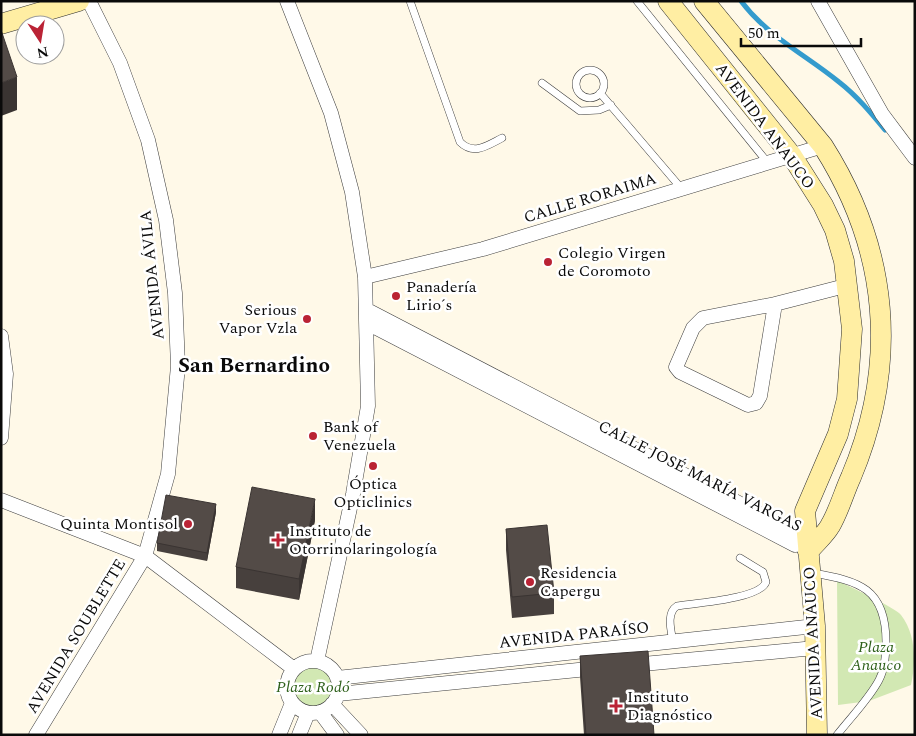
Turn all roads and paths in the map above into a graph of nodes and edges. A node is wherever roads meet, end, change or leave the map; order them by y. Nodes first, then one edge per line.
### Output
1 (79, 1) edge
2 (89, 1) edge
3 (287, 1) edge
4 (410, 1) edge
5 (637, 1) edge
6 (668, 1) edge
7 (704, 1) edge
8 (818, 1) edge
9 (1, 24) edge
10 (542, 83) dead end
11 (600, 93) junction
12 (610, 105) junction
13 (502, 138) dead end
14 (823, 146) junction
15 (792, 156) junction
16 (915, 158) edge
17 (768, 162) junction
18 (681, 188) junction
19 (365, 277) junction
20 (849, 285) junction
21 (776, 304) junction
22 (367, 317) junction
23 (1, 336) edge
24 (1, 438) edge
25 (1, 500) edge
26 (808, 552) junction
27 (145, 556) junction
28 (740, 558) dead end
29 (810, 572) junction
30 (815, 626) junction
31 (672, 642) junction
32 (814, 648) junction
33 (317, 661) junction
34 (294, 669) junction
35 (337, 678) junction
36 (335, 699) junction
37 (292, 703) junction
38 (314, 712) junction
39 (36, 735) edge
40 (279, 735) edge
41 (299, 735) edge
42 (337, 735) edge
43 (361, 735) edge
44 (817, 735) edge
45 (837, 735) edge

1 - 9 main road
2 - 27 street, AVENIDA ÁVILA
3 - 19 street
4 - 13 lane
5 - 17 lane
6 - 15 main road, AVENIDA ANAUCO
7 - 14 main road, AVENIDA ANAUCO
8 - 16 street
10 - 12 lane
11 - 11 lane
11 - 12 lane
12 - 18 lane
14 - 15 street, CALLE RORAIMA
14 - 26 main road, AVENIDA ANAUCO
15 - 17 street, CALLE RORAIMA
15 - 20 main road, AVENIDA ANAUCO
17 - 18 street, CALLE RORAIMA
18 - 19 street, CALLE RORAIMA
19 - 22 street
20 - 21 street
20 - 26 main road, AVENIDA ANAUCO
21 - 21 street
22 - 26 street, CALLE JOSÉ MARÍA VARGAS
22 - 33 street
23 - 24 street
25 - 27 street
26 - 29 main road, AVENIDA ANAUCO
27 - 34 street
27 - 39 street, AVENIDA SOUBLETTE
28 - 31 lane
29 - 30 main road, AVENIDA ANAUCO
29 - 45 lane
30 - 31 street, AVENIDA PARAÍSO
30 - 32 main road, AVENIDA ANAUCO
31 - 35 street, AVENIDA PARAÍSO
32 - 36 street
32 - 44 main road, AVENIDA ANAUCO
33 - 34 street
33 - 35 street
34 - 37 street
35 - 36 street
36 - 38 street
36 - 43 street
37 - 38 street
37 - 40 street
38 - 41 street
38 - 42 street

